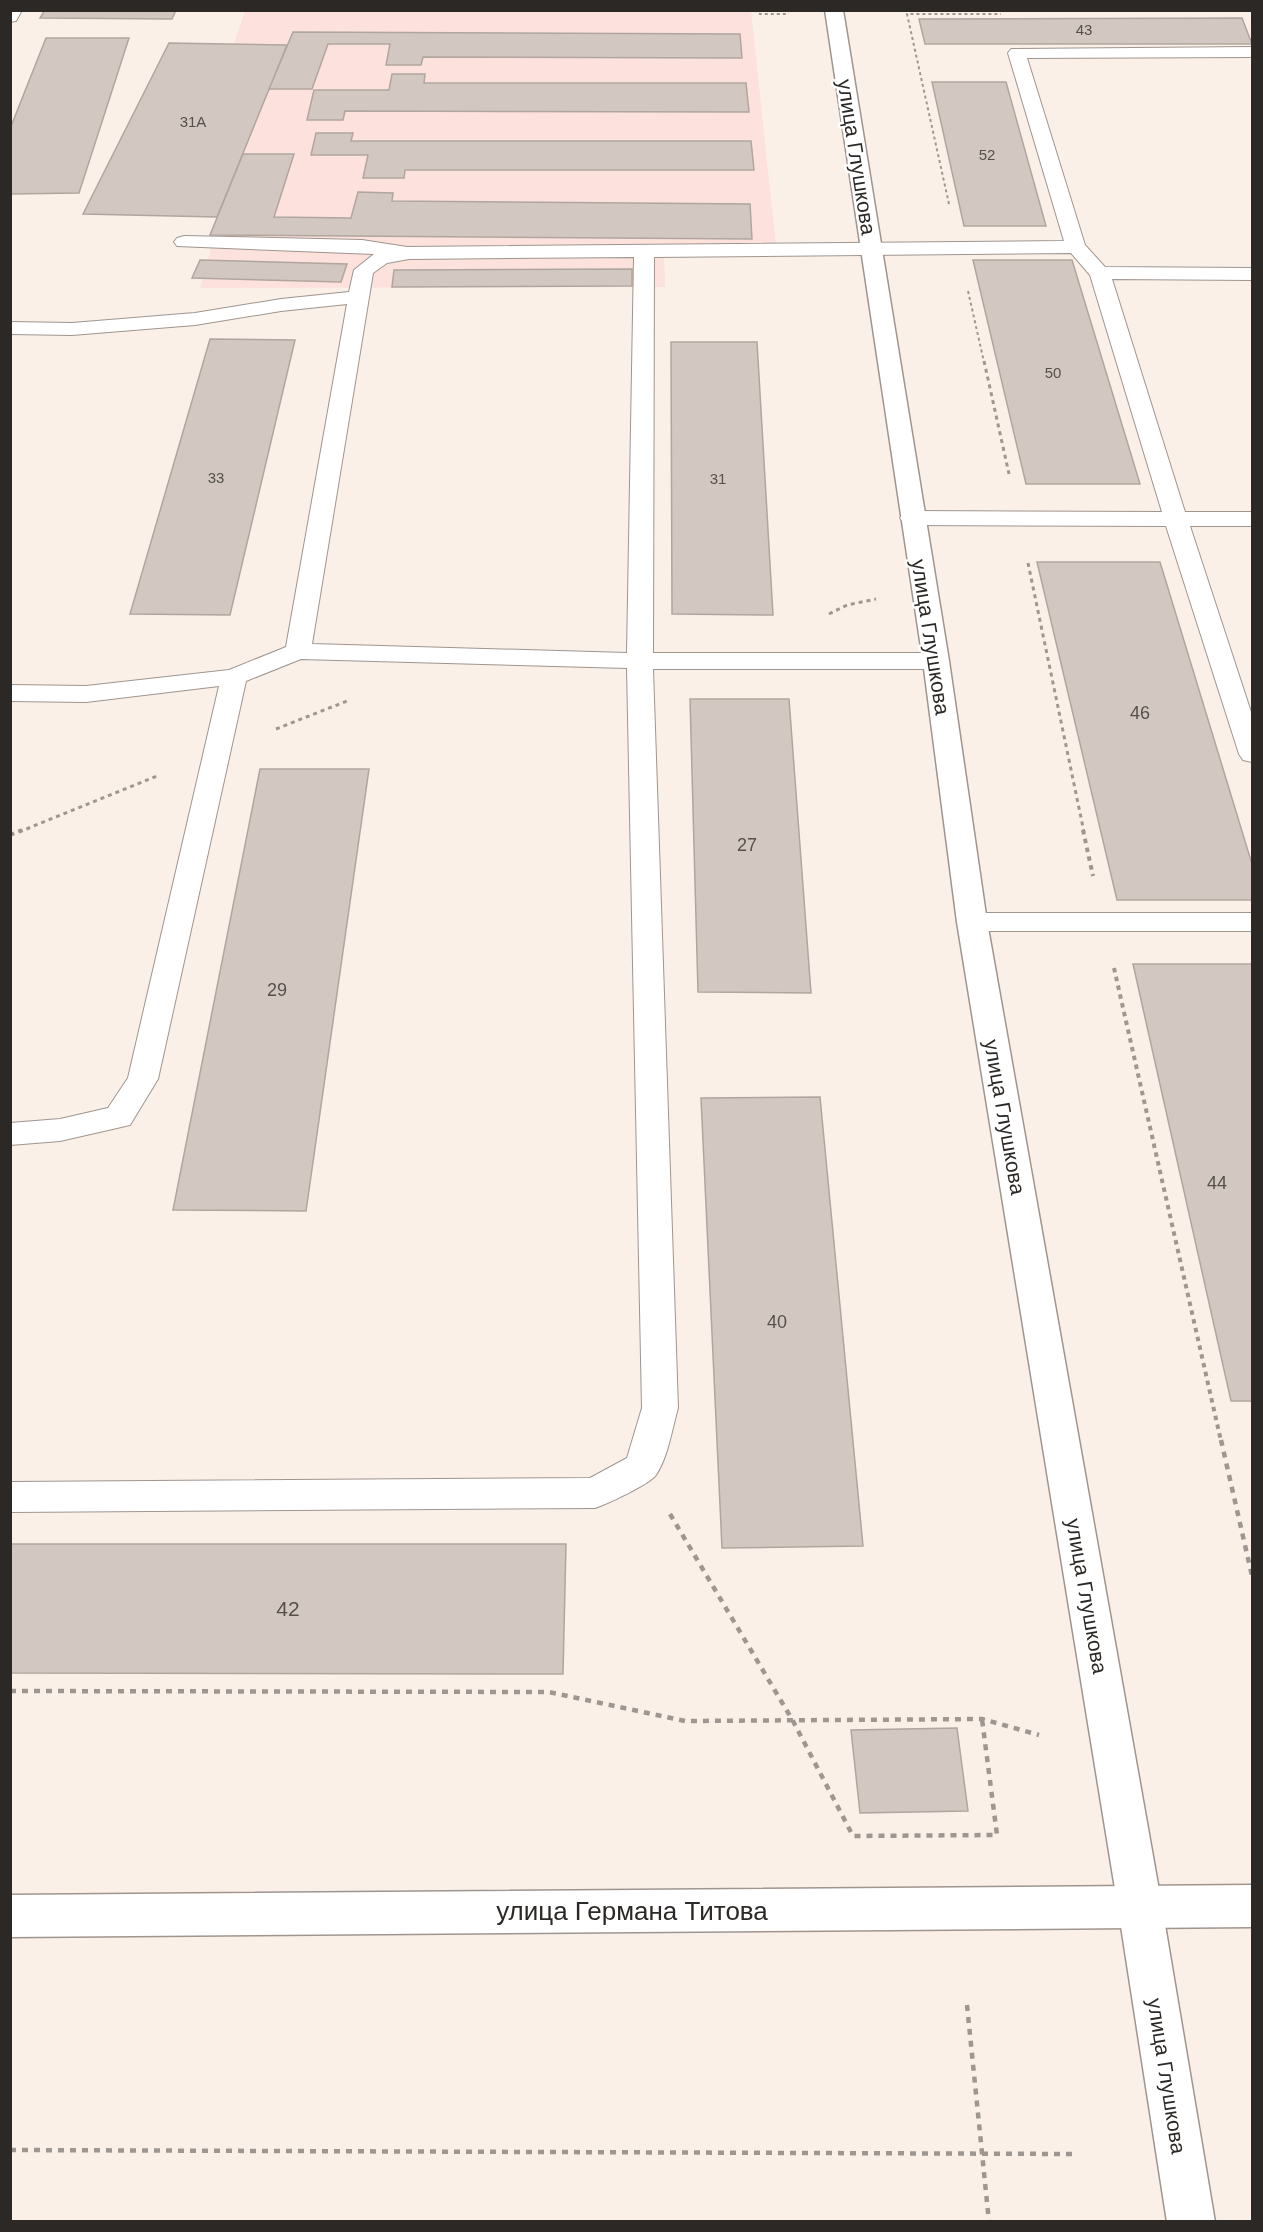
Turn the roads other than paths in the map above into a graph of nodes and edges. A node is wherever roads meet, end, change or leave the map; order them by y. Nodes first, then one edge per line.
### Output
1 (14, 10) edge
2 (834, 10) edge
3 (10, 17) edge
4 (1252, 52) edge
5 (184, 243) dead end
6 (871, 246) junction
7 (1076, 247) junction
8 (644, 250) junction
9 (409, 253) junction
10 (1100, 273) junction
11 (1252, 274) edge
12 (358, 297) junction
13 (11, 328) edge
14 (912, 518) junction
15 (1176, 519) junction
16 (1252, 519) edge
17 (298, 651) junction
18 (640, 661) junction
19 (936, 661) junction
20 (234, 677) junction
21 (10, 693) edge
22 (1252, 754) edge
23 (972, 922) junction
24 (1252, 922) edge
25 (10, 1134) edge
26 (10, 1497) edge
27 (1252, 1906) edge
28 (1140, 1907) junction
29 (10, 1916) edge
30 (1191, 2222) edge

1 - 3 lane
2 - 6 street, улица Глушкова
4 - 7 lane
5 - 9 lane
6 - 7 lane
6 - 8 lane
6 - 14 street, улица Глушкова
7 - 10 lane
8 - 9 lane
8 - 18 lane
9 - 12 lane
10 - 11 lane
10 - 15 lane
12 - 13 lane
12 - 17 lane
14 - 15 lane
14 - 19 street, улица Глушкова
15 - 16 lane
15 - 22 lane
17 - 18 lane
17 - 20 lane
18 - 19 lane
18 - 26 lane
19 - 23 street, улица Глушкова
20 - 21 lane
20 - 25 lane
23 - 24 lane
23 - 28 street, улица Глушкова
27 - 28 street, улица Германа Титова
28 - 29 street, улица Германа Титова
28 - 30 street, улица Глушкова

